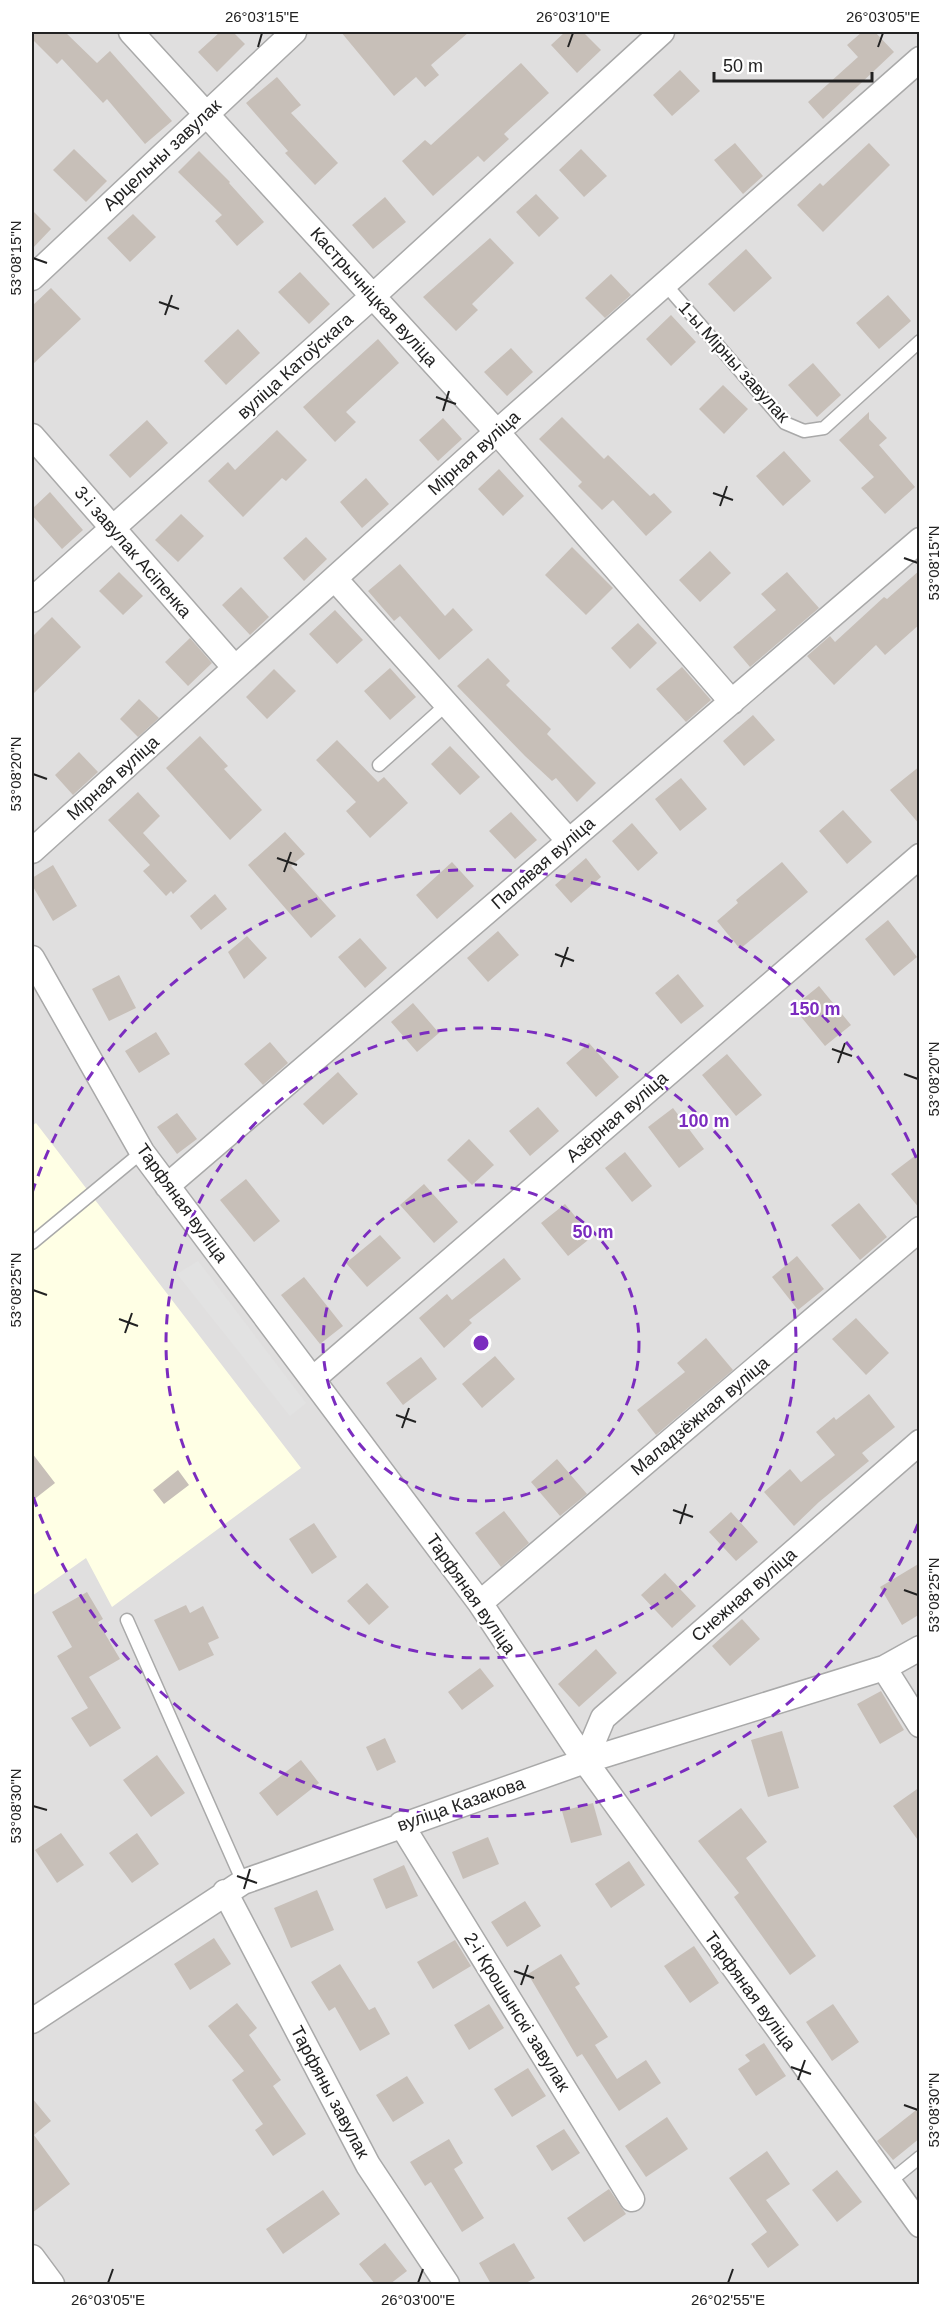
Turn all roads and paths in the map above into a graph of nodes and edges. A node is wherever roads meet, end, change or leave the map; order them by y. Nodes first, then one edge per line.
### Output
1 (131, 32) edge
2 (294, 32) edge
3 (662, 32) edge
4 (920, 59) edge
5 (206, 113) junction
6 (32, 278) edge
7 (665, 284) junction
8 (373, 296) junction
9 (920, 342) edge
10 (497, 432) junction
11 (32, 436) edge
12 (112, 528) junction
13 (920, 540) edge
14 (334, 579) junction
15 (32, 600) edge
16 (235, 668) junction
17 (732, 702) junction
18 (447, 704) junction
19 (379, 765) dead end
20 (569, 841) junction
21 (32, 851) edge
22 (920, 856) edge
23 (32, 957) edge
24 (142, 1152) junction
25 (167, 1186) junction
26 (920, 1229) edge
27 (32, 1243) edge
28 (314, 1378) junction
29 (920, 1442) edge
30 (480, 1603) junction
31 (127, 1620) dead end
32 (920, 1648) edge
33 (884, 1668) junction
34 (920, 1725) edge
35 (585, 1761) junction
36 (401, 1824) junction
37 (234, 1887) junction
38 (32, 2020) edge
39 (920, 2157) edge
40 (888, 2183) junction
41 (632, 2199) dead end
42 (920, 2225) edge
43 (32, 2257) edge
44 (52, 2284) edge
45 (447, 2284) edge

1 - 5 street, Кастрычніцкая вуліца
2 - 5 street, Арцельны завулак
3 - 8 street, вуліца Катоўскага
4 - 7 street, Мірная вуліца
5 - 6 street, Арцельны завулак
5 - 8 street, Кастрычніцкая вуліца
7 - 9 lane, 1-ы Мірны завулак
7 - 10 street, Мірная вуліца
8 - 10 street, Кастрычніцкая вуліца
8 - 12 street, вуліца Катоўскага
10 - 14 street, Мірная вуліца
10 - 17 street, Кастрычніцкая вуліца
11 - 12 street, 3-і завулак Асіпенка
12 - 15 street, вуліца Катоўскага
12 - 16 street, 3-і завулак Асіпенка
13 - 17 street, Палявая вуліца
14 - 16 street, Мірная вуліца
14 - 18 street
16 - 21 street, Мірная вуліца
17 - 20 street, Палявая вуліца
18 - 19 lane
18 - 20 street
20 - 25 street, Палявая вуліца
22 - 28 street, Азёрная вуліца
23 - 24 street, Тарфяная вуліца
24 - 25 street, Тарфяная вуліца
24 - 27 lane
25 - 28 street, Тарфяная вуліца
26 - 30 street, Маладзёжная вуліца
28 - 30 street, Тарфяная вуліца
29 - 35 street, Снежная вуліца
30 - 35 street, Тарфяная вуліца
31 - 37 lane
32 - 33 street, вуліца Казакова
33 - 34 street
33 - 35 street, вуліца Казакова
35 - 36 street, вуліца Казакова
35 - 40 street, Тарфяная вуліца
36 - 37 street, вуліца Казакова
36 - 41 street, 2-і Крошынскі завулак
37 - 38 street, вуліца Казакова
37 - 45 street, Тарфяны завулак
39 - 40 lane
40 - 42 street, Тарфяная вуліца
43 - 44 street

